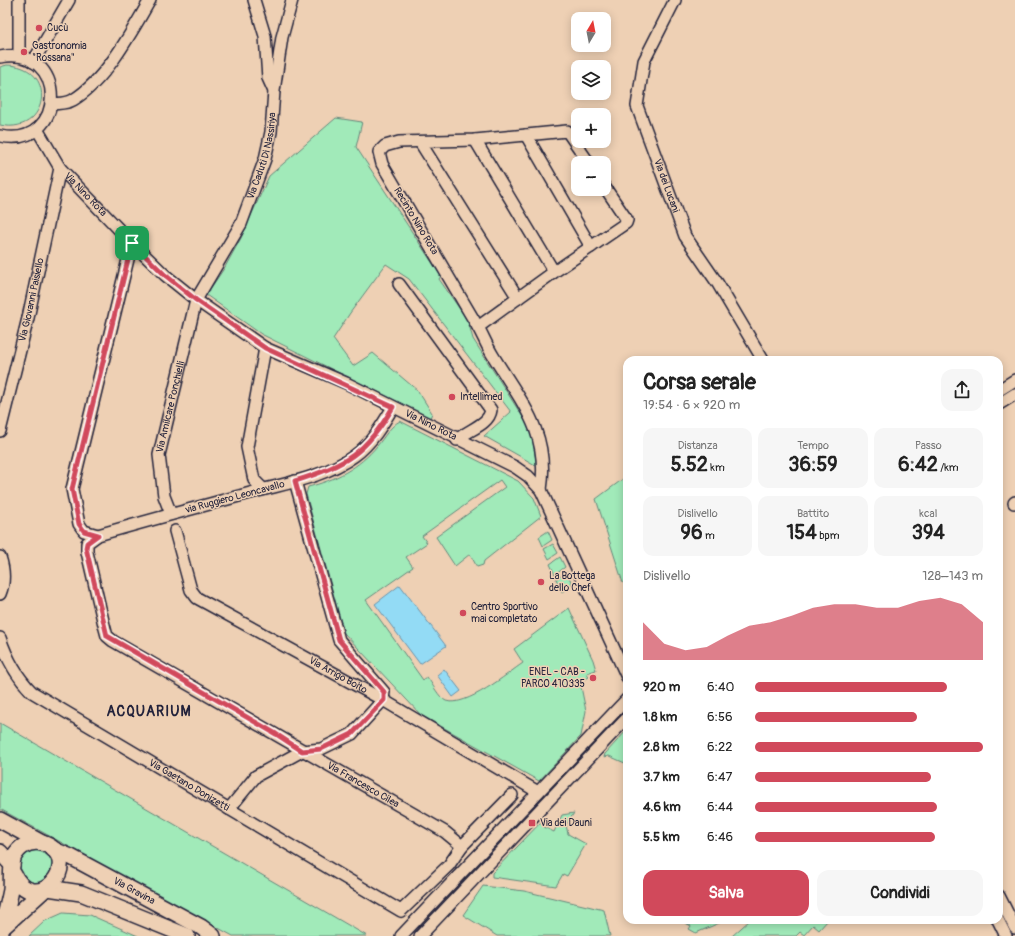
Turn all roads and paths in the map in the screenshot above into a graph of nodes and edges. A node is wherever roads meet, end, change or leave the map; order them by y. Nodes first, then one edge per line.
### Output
1 (19, 0) edge
2 (70, 0) edge
3 (150, 0) edge
4 (254, 0) edge
5 (292, 0) edge
6 (675, 0) edge
7 (19, 56) junction
8 (0, 57) edge
9 (33, 62) junction
10 (274, 91) junction
11 (52, 104) junction
12 (37, 129) junction
13 (526, 135) junction
14 (0, 136) edge
15 (475, 140) junction
16 (420, 142) junction
17 (584, 156) edge
18 (60, 168) junction
19 (611, 196) edge
20 (132, 243) junction
21 (591, 247) junction
22 (554, 272) junction
23 (399, 284) dead end
24 (518, 298) junction
25 (196, 300) junction
26 (478, 327) junction
27 (265, 348) junction
28 (761, 356) edge
29 (1015, 380) edge
30 (1003, 388) edge
31 (1015, 394) edge
32 (1003, 402) edge
33 (393, 407) junction
34 (0, 431) edge
35 (457, 440) junction
36 (295, 481) junction
37 (263, 489) junction
38 (540, 490) junction
39 (171, 514) junction
40 (175, 531) dead end
41 (98, 535) junction
42 (0, 556) edge
43 (0, 594) edge
44 (0, 638) edge
45 (623, 668) edge
46 (384, 700) junction
47 (623, 703) edge
48 (623, 722) edge
49 (302, 751) junction
50 (538, 792) junction
51 (512, 795) dead end
52 (528, 803) junction
53 (229, 810) junction
54 (537, 810) junction
55 (0, 820) edge
56 (48, 846) junction
57 (462, 846) junction
58 (0, 852) edge
59 (12, 869) junction
60 (46, 889) junction
61 (1003, 904) edge
62 (1000, 924) edge
63 (1015, 928) edge
64 (1, 932) edge
65 (187, 936) edge
66 (213, 936) edge
67 (401, 936) edge
68 (420, 936) edge
69 (1006, 936) edge

1 - 7 street
2 - 9 street
3 - 11 street
4 - 10 street
5 - 10 street, Via Caduti Di Nassiriya
6 - 28 street, Via dei Lucani
7 - 8 street
7 - 9 street
9 - 11 street
10 - 25 street, Via Caduti Di Nassiriya
11 - 12 street
12 - 14 street
12 - 18 street, Via Nino Rota
13 - 15 street, Recinto Nino Rota
13 - 17 street, Recinto Nino Rota
13 - 21 street
15 - 16 street, Recinto Nino Rota
15 - 22 street
16 - 24 street
16 - 26 street, Recinto Nino Rota
18 - 20 street, Via Nino Rota
18 - 34 street, Via Giovanni Paisiello
19 - 21 street
20 - 25 street, Via Nino Rota
20 - 41 street
21 - 22 street
22 - 24 street
23 - 35 street
24 - 26 street
25 - 27 street, Via Nino Rota
25 - 39 street, Via Amilcare Ponchielli
26 - 38 street, Recinto Nino Rota
27 - 33 street, Via Nino Rota
27 - 37 street
29 - 30 street
31 - 32 street
33 - 35 street, Via Nino Rota
33 - 36 street, via Ruggiero Leoncavallo
35 - 38 street, Via Nino Rota
36 - 37 street, via Ruggiero Leoncavallo
36 - 46 street
37 - 39 street, via Ruggiero Leoncavallo
38 - 45 street, Via Nino Rota
39 - 41 street, via Ruggiero Leoncavallo
40 - 46 street, Via Arrigo Boito
41 - 49 street, Via Francesco Cilea
42 - 43 street
44 - 53 street, Via Gaetano Donizetti
46 - 49 street
46 - 50 street, Via Arrigo Boito
47 - 50 street
48 - 54 street
49 - 53 street
49 - 57 street, Via Francesco Cilea
50 - 52 street
51 - 57 street
52 - 54 street
52 - 67 street
53 - 57 street, Via Gaetano Donizetti
54 - 68 street
55 - 56 main road, Via Gravina
56 - 59 main road
56 - 60 main road
56 - 66 main road, Via Gravina
58 - 59 main road
59 - 60 main road
59 - 64 main road
60 - 64 main road
60 - 65 main road, Via Gravina
61 - 63 street
62 - 69 street

